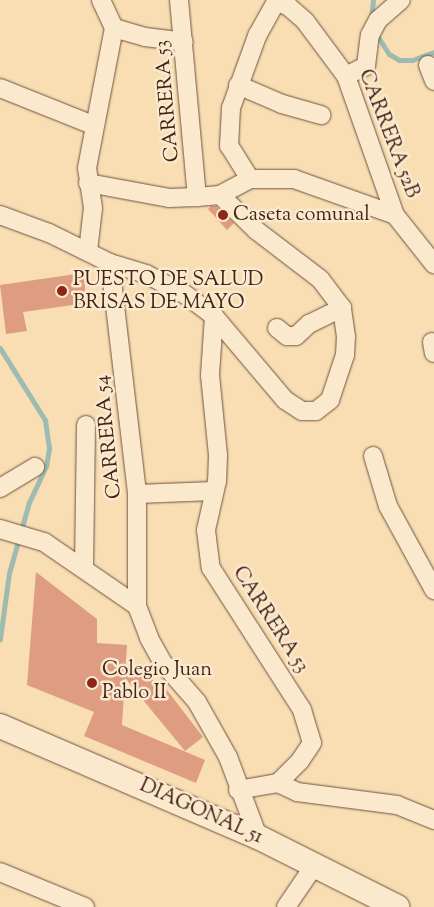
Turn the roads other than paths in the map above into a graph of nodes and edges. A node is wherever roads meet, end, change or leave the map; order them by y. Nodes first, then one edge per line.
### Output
1 (101, 0) edge
2 (179, 0) edge
3 (402, 0) edge
4 (278, 1) edge
5 (114, 28) junction
6 (184, 42) junction
7 (346, 76) junction
8 (238, 85) junction
9 (0, 88) edge
10 (321, 115) dead end
11 (93, 125) junction
12 (250, 179) junction
13 (88, 183) junction
14 (220, 195) junction
15 (196, 197) junction
16 (0, 215) edge
17 (395, 215) junction
18 (88, 251) junction
19 (110, 263) junction
20 (434, 264) edge
21 (342, 308) junction
22 (214, 316) junction
23 (277, 328) dead end
24 (86, 425) dead end
25 (373, 456) dead end
26 (35, 467) dead end
27 (0, 488) edge
28 (214, 491) junction
29 (137, 494) junction
30 (0, 529) edge
31 (84, 568) junction
32 (434, 590) edge
33 (138, 606) junction
34 (0, 726) edge
35 (278, 783) junction
36 (238, 790) junction
37 (434, 820) edge
38 (258, 837) junction
39 (314, 866) junction
40 (0, 872) edge
41 (85, 907) edge
42 (286, 907) edge
43 (397, 907) edge

1 - 5 street
2 - 6 street, CARRERA 53
3 - 7 street
4 - 7 street, CARRERA 52B
4 - 8 street
5 - 6 street
5 - 11 street
6 - 15 street, CARRERA 53
7 - 17 street, CARRERA 52B
8 - 10 street
8 - 12 street
9 - 11 street
11 - 13 street
12 - 14 street
12 - 17 street
13 - 15 street
13 - 18 street
14 - 15 street
14 - 21 street
16 - 18 street
17 - 20 street, CARRERA 52B
18 - 19 street
19 - 22 street
19 - 29 street, CARRERA 54
21 - 22 street
21 - 23 street
22 - 28 street, CARRERA 53
24 - 31 street
25 - 32 street
26 - 27 street
28 - 29 street
28 - 35 street, CARRERA 53
29 - 33 street, CARRERA 54
30 - 31 street
31 - 33 street
33 - 36 street, CARRERA 54
34 - 38 street, DIAGONAL 51
35 - 36 street
35 - 37 street
36 - 38 street, CARRERA 54
38 - 39 street, DIAGONAL 51
39 - 42 street
39 - 43 street, DIAGONAL 51
40 - 41 street

